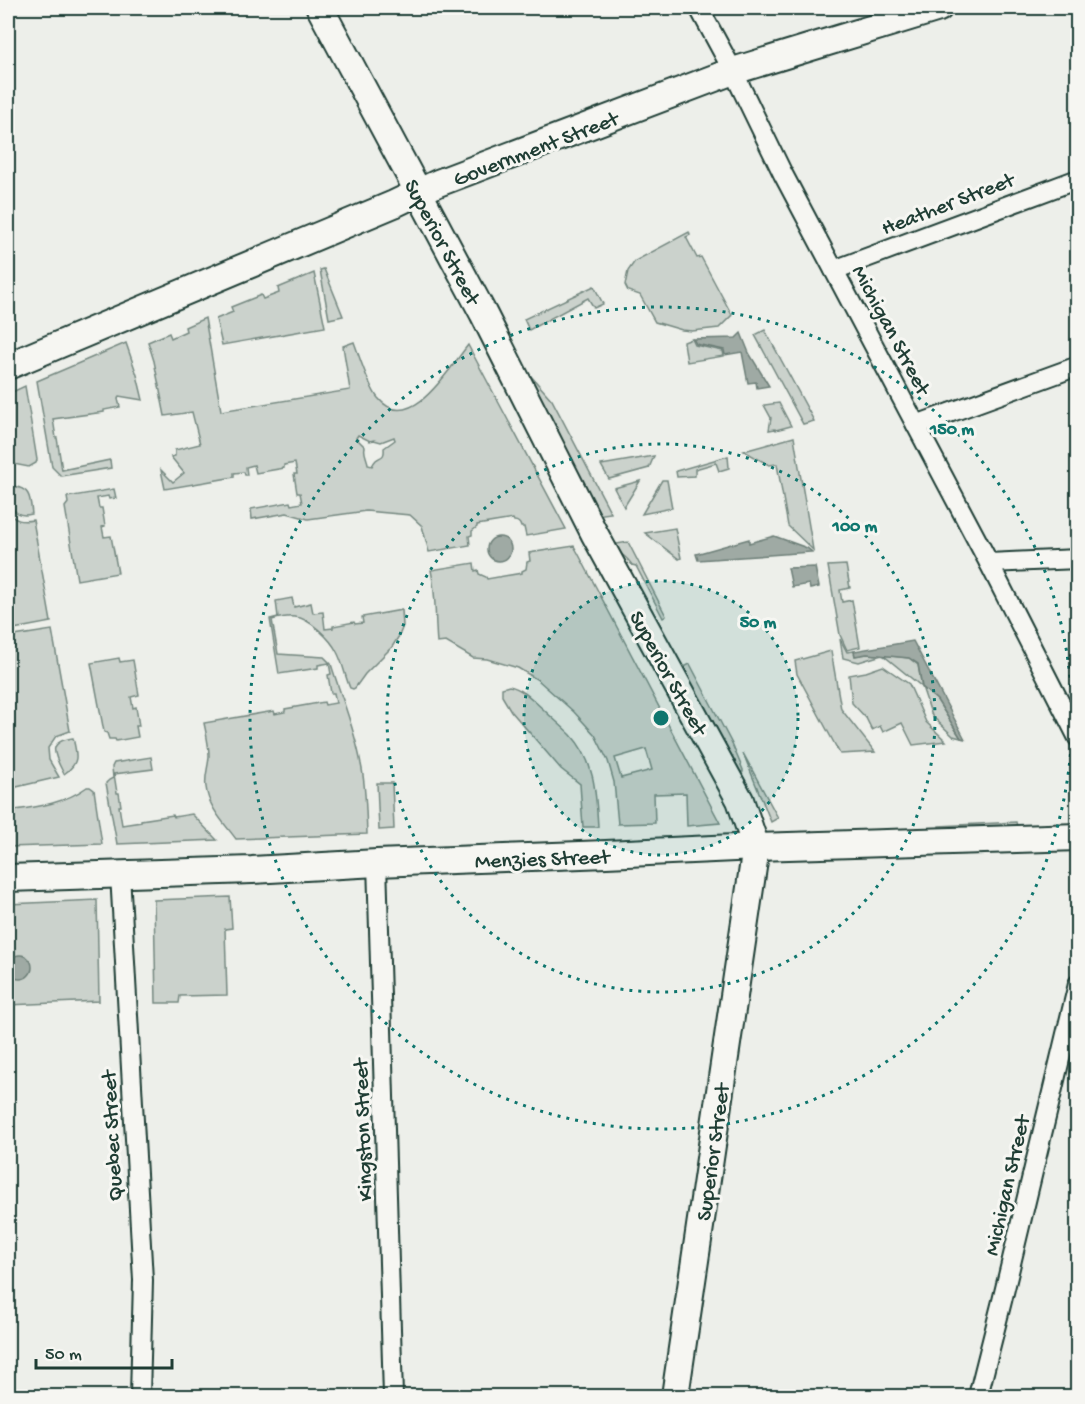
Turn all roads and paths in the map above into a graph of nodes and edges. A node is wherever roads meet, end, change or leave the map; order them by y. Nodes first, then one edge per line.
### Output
1 (320, 8) edge
2 (699, 8) edge
3 (939, 8) edge
4 (733, 71) junction
5 (1077, 179) edge
6 (418, 192) junction
7 (834, 270) junction
8 (8, 366) edge
9 (1077, 366) edge
10 (916, 425) junction
11 (1077, 559) edge
12 (989, 563) junction
13 (1077, 738) edge
14 (1077, 837) edge
15 (756, 847) junction
16 (377, 863) junction
17 (120, 874) junction
18 (8, 878) edge
19 (1077, 984) edge
20 (140, 1396) edge
21 (393, 1396) edge
22 (675, 1396) edge
23 (978, 1396) edge

1 - 6 street, Superior Street
2 - 4 street, Michigan Street
3 - 4 street, Government Street
4 - 6 street, Government Street
4 - 7 street, Michigan Street
5 - 7 street, Heather Street
6 - 8 street, Government Street
6 - 15 street, Superior Street
7 - 10 street, Michigan Street
9 - 10 street
10 - 12 street, Michigan Street
11 - 12 street
12 - 13 street, Michigan Street
14 - 15 street, Menzies Street
15 - 16 street, Menzies Street
15 - 22 street, Superior Street
16 - 17 street, Menzies Street
16 - 21 street, Kingston Street
17 - 18 street, Menzies Street
17 - 20 street, Quebec Street
19 - 23 street, Michigan Street

